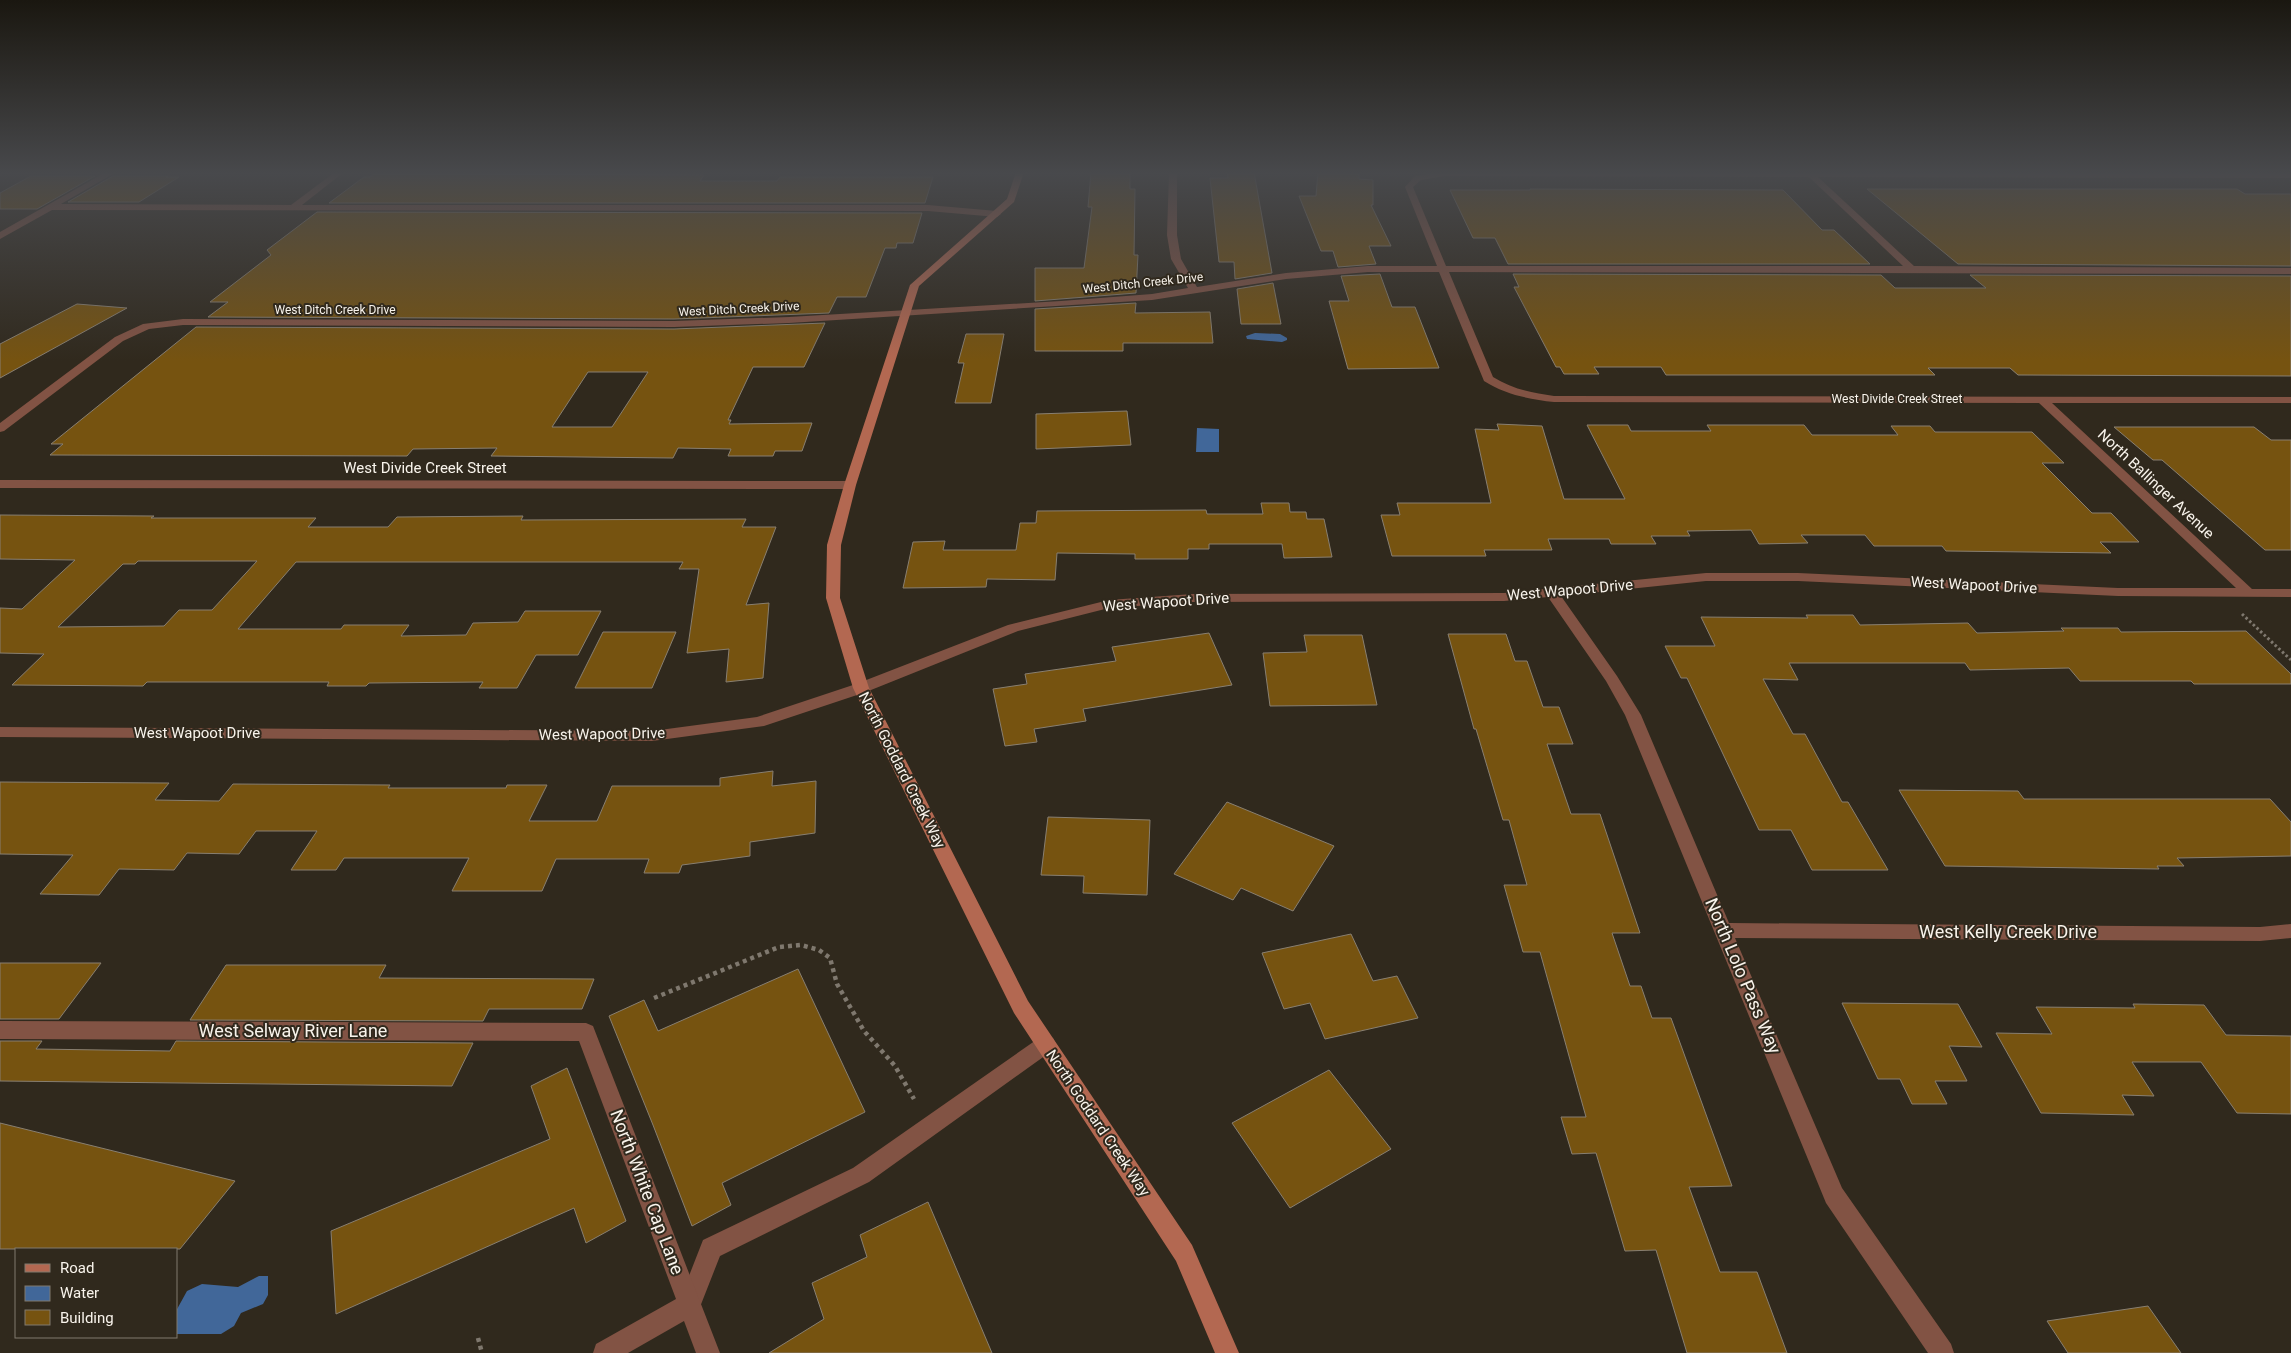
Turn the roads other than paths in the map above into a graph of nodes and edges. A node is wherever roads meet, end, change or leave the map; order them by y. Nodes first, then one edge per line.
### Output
1 (973, 235) edge
2 (1172, 235) edge
3 (1429, 235) edge
4 (1876, 235) edge
5 (1443, 269) junction
6 (1912, 269) junction
7 (2291, 271) edge
8 (1194, 291) junction
9 (906, 312) junction
10 (2041, 399) junction
11 (2291, 400) edge
12 (0, 429) edge
13 (0, 484) edge
14 (850, 485) junction
15 (1552, 593) junction
16 (2249, 593) junction
17 (2291, 593) edge
18 (861, 688) junction
19 (0, 732) edge
20 (1724, 930) junction
21 (2291, 931) edge
22 (0, 1030) edge
23 (586, 1032) joint
24 (1046, 1044) junction
25 (690, 1304) junction
26 (605, 1353) edge
27 (708, 1353) edge
28 (1227, 1353) edge
29 (1942, 1353) edge

1 - 9 street, North Goddard Creek Way
2 - 8 street
3 - 5 street
4 - 6 street
5 - 6 street, West Ditch Creek Drive
5 - 8 street, West Ditch Creek Drive
5 - 10 street, West Divide Creek Street
6 - 7 street, West Ditch Creek Drive
8 - 9 street, West Ditch Creek Drive
9 - 12 street, West Ditch Creek Drive
9 - 14 street, North Goddard Creek Way
10 - 11 street, West Divide Creek Street
10 - 16 street, North Ballinger Avenue
13 - 14 street, West Divide Creek Street
14 - 18 street, North Goddard Creek Way
15 - 16 street, West Wapoot Drive
15 - 18 street, West Wapoot Drive
15 - 20 street, North Lolo Pass Way
16 - 17 street, West Wapoot Drive
18 - 19 street, West Wapoot Drive
18 - 24 street, North Goddard Creek Way
20 - 21 street, West Kelly Creek Drive
20 - 29 street, North Lolo Pass Way
22 - 23 street, West Selway River Lane
23 - 25 street, North White Cap Lane
24 - 25 street
24 - 28 street, North Goddard Creek Way
25 - 26 street
25 - 27 street, North White Cap Lane

